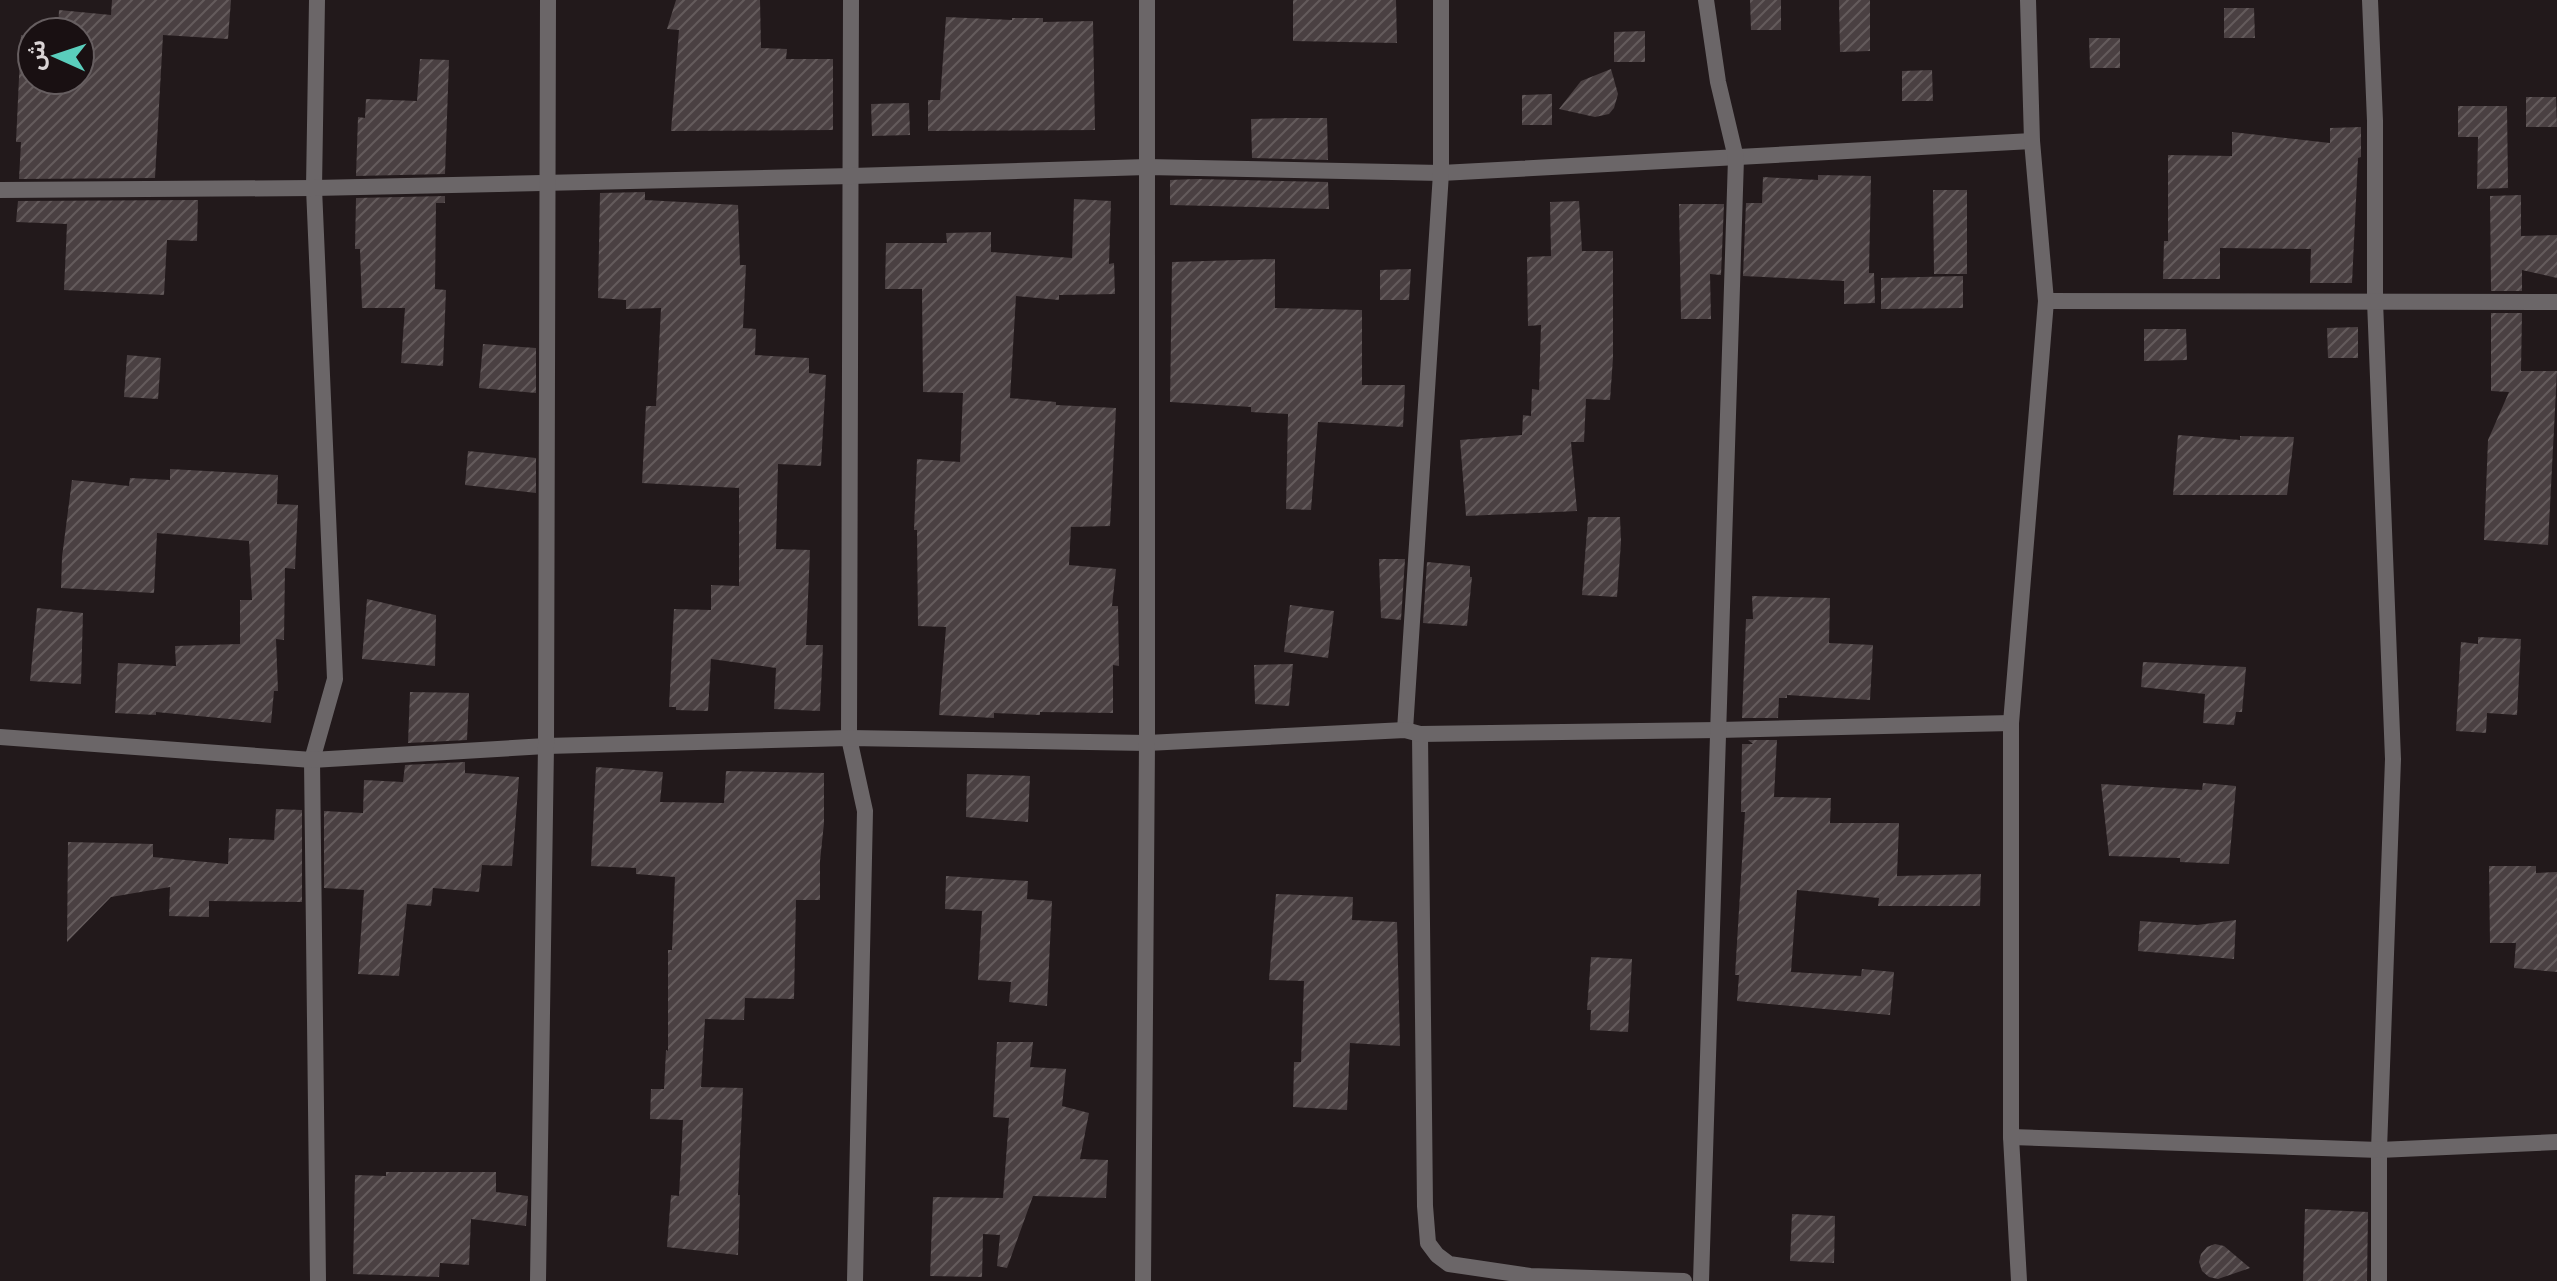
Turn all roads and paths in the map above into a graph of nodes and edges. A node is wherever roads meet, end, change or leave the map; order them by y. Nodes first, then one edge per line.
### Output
1 (317, 0) edge
2 (548, 0) edge
3 (851, 0) edge
4 (1147, 0) edge
5 (1441, 0) edge
6 (1706, 0) edge
7 (2028, 0) edge
8 (2370, 0) edge
9 (2032, 141) junction
10 (1736, 158) junction
11 (1147, 167) junction
12 (1441, 173) junction
13 (852, 176) junction
14 (548, 181) junction
15 (314, 188) junction
16 (0, 190) edge
17 (2046, 301) junction
18 (2375, 301) junction
19 (2557, 302) edge
20 (2011, 723) junction
21 (1719, 730) junction
22 (1412, 732) junction
23 (0, 737) edge
24 (849, 738) junction
25 (1147, 743) junction
26 (546, 746) junction
27 (312, 760) junction
28 (2011, 1137) junction
29 (2557, 1142) edge
30 (2379, 1150) junction
31 (318, 1281) edge
32 (538, 1281) edge
33 (855, 1281) edge
34 (1143, 1281) edge
35 (1684, 1281) edge
36 (1701, 1281) edge
37 (2019, 1281) edge
38 (2379, 1281) edge

1 - 15 street
2 - 14 street
3 - 13 street
4 - 11 street
5 - 12 street
6 - 10 street
7 - 9 street
8 - 18 street
9 - 10 street
9 - 17 street
10 - 12 street
10 - 21 street
11 - 12 street
11 - 13 street
11 - 25 street
12 - 22 street
13 - 14 street
13 - 24 street
14 - 15 street
14 - 26 street
15 - 16 street
15 - 27 street
17 - 18 street
17 - 20 street
18 - 19 street
18 - 30 street
20 - 21 street
20 - 28 street
21 - 22 street
21 - 36 street
22 - 25 street
22 - 35 street
23 - 27 street
24 - 25 street
24 - 26 street
24 - 33 street
25 - 34 street
26 - 27 street
26 - 32 street
27 - 31 street
28 - 30 street
28 - 37 street
29 - 30 street
30 - 38 street

